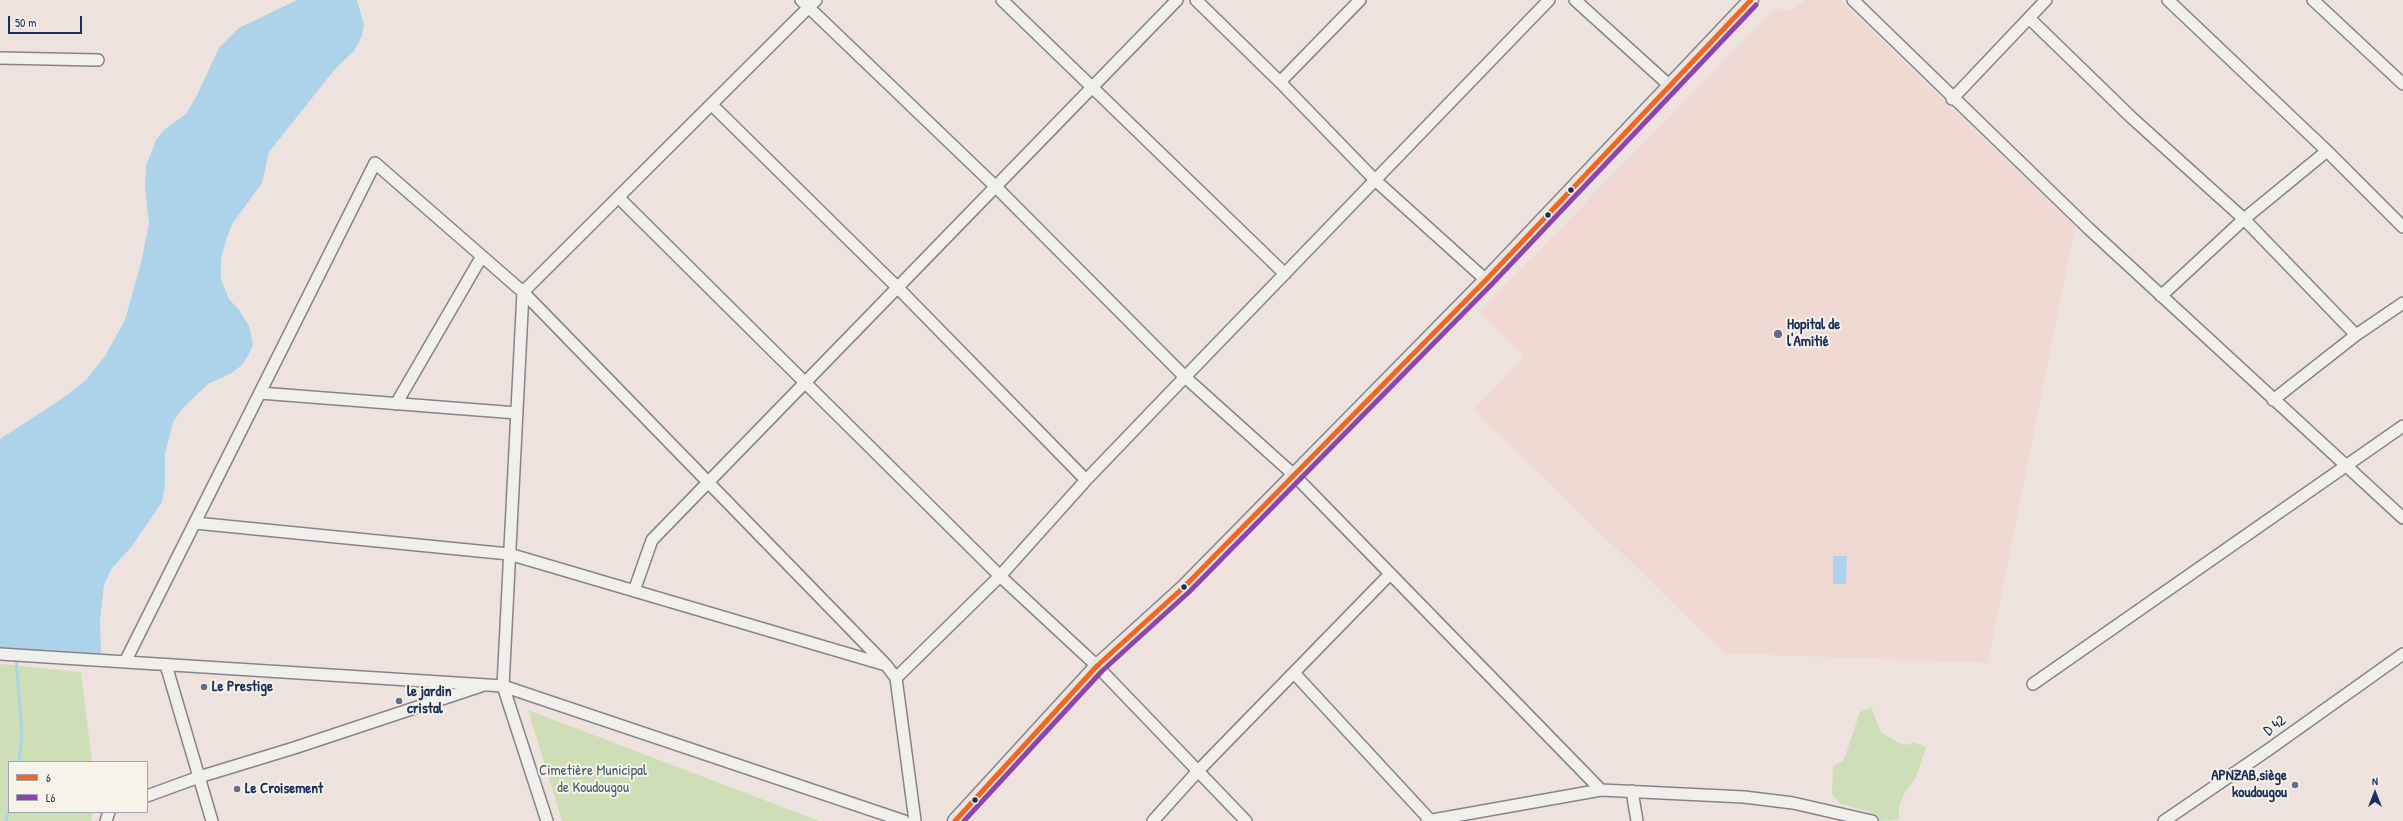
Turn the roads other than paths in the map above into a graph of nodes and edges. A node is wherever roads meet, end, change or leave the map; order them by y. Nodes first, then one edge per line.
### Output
1 (1002, 0) edge
2 (1177, 0) edge
3 (1196, 0) edge
4 (1360, 0) edge
5 (1548, 0) edge
6 (1575, 0) edge
7 (1751, 0) edge
8 (1852, 0) edge
9 (2046, 0) edge
10 (2168, 0) edge
11 (2314, 0) edge
12 (809, 3) edge
13 (2029, 18) junction
14 (0, 58) edge
15 (98, 60) dead end
16 (1280, 82) junction
17 (2403, 84) edge
18 (1670, 86) junction
19 (1092, 89) junction
20 (1952, 99) junction
21 (712, 104) junction
22 (2327, 150) junction
23 (1375, 180) junction
24 (996, 188) junction
25 (618, 197) junction
26 (2244, 219) junction
27 (2403, 227) edge
28 (482, 256) junction
29 (1285, 274) junction
30 (1486, 280) junction
31 (898, 288) junction
32 (523, 292) junction
33 (2161, 296) junction
34 (2403, 303) edge
35 (2356, 335) junction
36 (1185, 376) junction
37 (806, 384) junction
38 (260, 394) junction
39 (2273, 400) junction
40 (396, 404) junction
41 (516, 413) junction
42 (2403, 426) edge
43 (2344, 466) junction
44 (1294, 475) junction
45 (1086, 480) junction
46 (709, 484) junction
47 (2403, 518) edge
48 (195, 523) junction
49 (509, 554) junction
50 (1390, 574) junction
51 (1000, 576) junction
52 (634, 591) junction
53 (0, 654) edge
54 (2403, 654) edge
55 (125, 662) junction
56 (166, 665) junction
57 (886, 665) junction
58 (1097, 666) junction
59 (1295, 674) junction
60 (896, 678) junction
61 (2033, 684) dead end
62 (485, 685) junction
63 (503, 686) junction
64 (1197, 772) junction
65 (199, 776) junction
66 (1601, 790) junction
67 (1632, 792) junction
68 (148, 796) edge
69 (1453, 819) edge
70 (212, 821) edge
71 (547, 821) edge
72 (904, 821) edge
73 (915, 821) edge
74 (955, 821) edge
75 (1153, 821) edge
76 (1246, 821) edge
77 (1429, 821) edge
78 (1637, 821) edge
79 (1872, 821) edge
80 (2164, 821) edge

1 - 19 street
2 - 19 street
3 - 16 street
4 - 16 street
5 - 23 street
6 - 18 street
7 - 18 main road
8 - 20 street
9 - 13 street
10 - 22 street
11 - 17 street
12 - 21 street
12 - 24 street
13 - 20 street
13 - 26 street
14 - 15 street
16 - 23 street
18 - 30 main road
19 - 24 street
19 - 29 street
20 - 33 street
21 - 25 street
21 - 31 street
22 - 26 street
22 - 27 street
23 - 29 street
23 - 30 street
24 - 31 street
24 - 36 street
25 - 32 street
25 - 37 street
26 - 33 street
26 - 35 street
28 - 32 street
28 - 38 street
28 - 40 street
29 - 36 street
30 - 44 main road
31 - 37 street
31 - 45 street
32 - 41 street
32 - 46 street
33 - 39 street
34 - 35 street
35 - 39 street
36 - 44 street
36 - 45 street
37 - 46 street
37 - 51 street
38 - 40 street
38 - 48 street
39 - 43 street
40 - 41 street
41 - 49 street
42 - 43 street
43 - 47 street
43 - 61 street
44 - 50 street
44 - 58 main road
45 - 51 street
46 - 52 street
46 - 57 street
48 - 49 street
48 - 55 street
49 - 52 street
49 - 63 street
50 - 59 street
50 - 66 street
51 - 58 street
51 - 60 street
52 - 57 street
53 - 55 street
54 - 80 street, D 42 / D 42
55 - 56 street
56 - 62 street
56 - 65 street
57 - 60 street
58 - 64 street
58 - 74 main road
59 - 64 street
59 - 77 street
60 - 73 street
62 - 63 street
62 - 65 street
63 - 71 street
63 - 72 street
64 - 75 street
64 - 76 street
65 - 68 street
65 - 70 street
66 - 67 street
66 - 69 street
67 - 78 street
67 - 79 street
69 - 77 street

